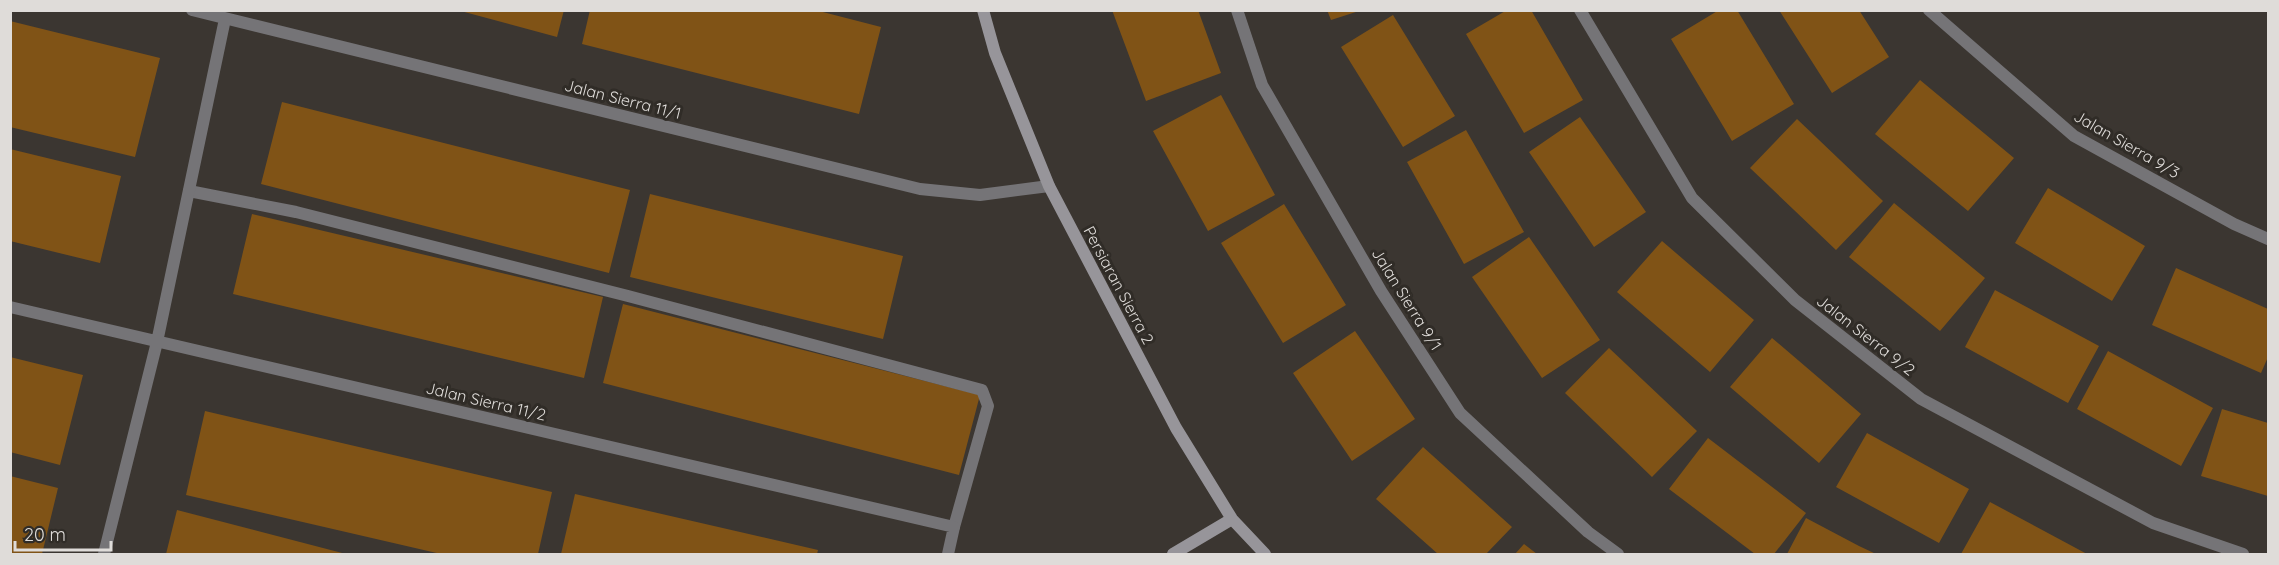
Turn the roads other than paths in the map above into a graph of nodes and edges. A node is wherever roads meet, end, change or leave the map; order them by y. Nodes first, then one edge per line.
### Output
1 (192, 10) edge
2 (983, 10) edge
3 (1237, 10) edge
4 (1580, 10) edge
5 (1929, 10) edge
6 (226, 15) edge
7 (1049, 186) junction
8 (189, 191) junction
9 (2268, 239) edge
10 (10, 307) edge
11 (157, 342) junction
12 (1232, 519) junction
13 (954, 527) junction
14 (104, 555) edge
15 (948, 555) edge
16 (1173, 555) edge
17 (1265, 555) edge
18 (1618, 555) edge
19 (2243, 555) edge

1 - 6 street, Jalan Sierra 11/1
2 - 7 street, Persiaran Sierra 2
3 - 18 street, Jalan Sierra 9/1
4 - 19 street, Jalan Sierra 9/2
5 - 9 street, Jalan Sierra 9/3
6 - 7 street, Jalan Sierra 11/1
6 - 8 street
7 - 12 street, Persiaran Sierra 2
8 - 11 street
8 - 13 street
10 - 11 street, Jalan Sierra 11/2
11 - 13 street, Jalan Sierra 11/2
11 - 14 street
12 - 16 street
12 - 17 street, Persiaran Sierra 2
13 - 15 street

